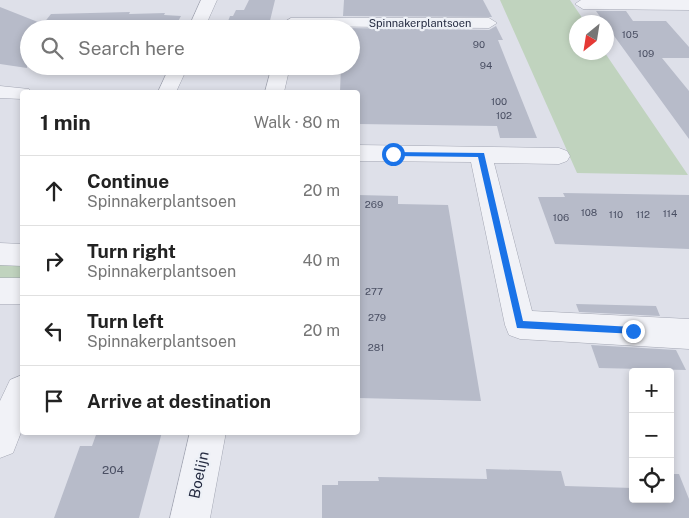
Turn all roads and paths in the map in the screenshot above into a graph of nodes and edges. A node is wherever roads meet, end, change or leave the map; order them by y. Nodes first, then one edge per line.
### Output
1 (209, 0) edge
2 (583, 4) dead end
3 (689, 5) edge
4 (200, 20) edge
5 (360, 21) edge
6 (489, 23) dead end
7 (175, 75) edge
8 (279, 75) edge
9 (168, 90) edge
10 (275, 90) edge
11 (0, 92) edge
12 (20, 93) edge
13 (360, 153) edge
14 (481, 154) junction
15 (559, 156) dead end
16 (0, 254) edge
17 (20, 255) edge
18 (0, 291) edge
19 (20, 291) edge
20 (689, 334) edge
21 (20, 396) edge
22 (207, 435) edge
23 (0, 440) edge
24 (190, 518) edge

1 - 4 street
2 - 3 street
5 - 6 street, Spinnakerplantsoen
7 - 9 street
8 - 10 street
11 - 12 street
13 - 14 street
14 - 15 street
14 - 20 street
16 - 17 street
18 - 19 street
21 - 23 street
22 - 24 street, Boelijn

